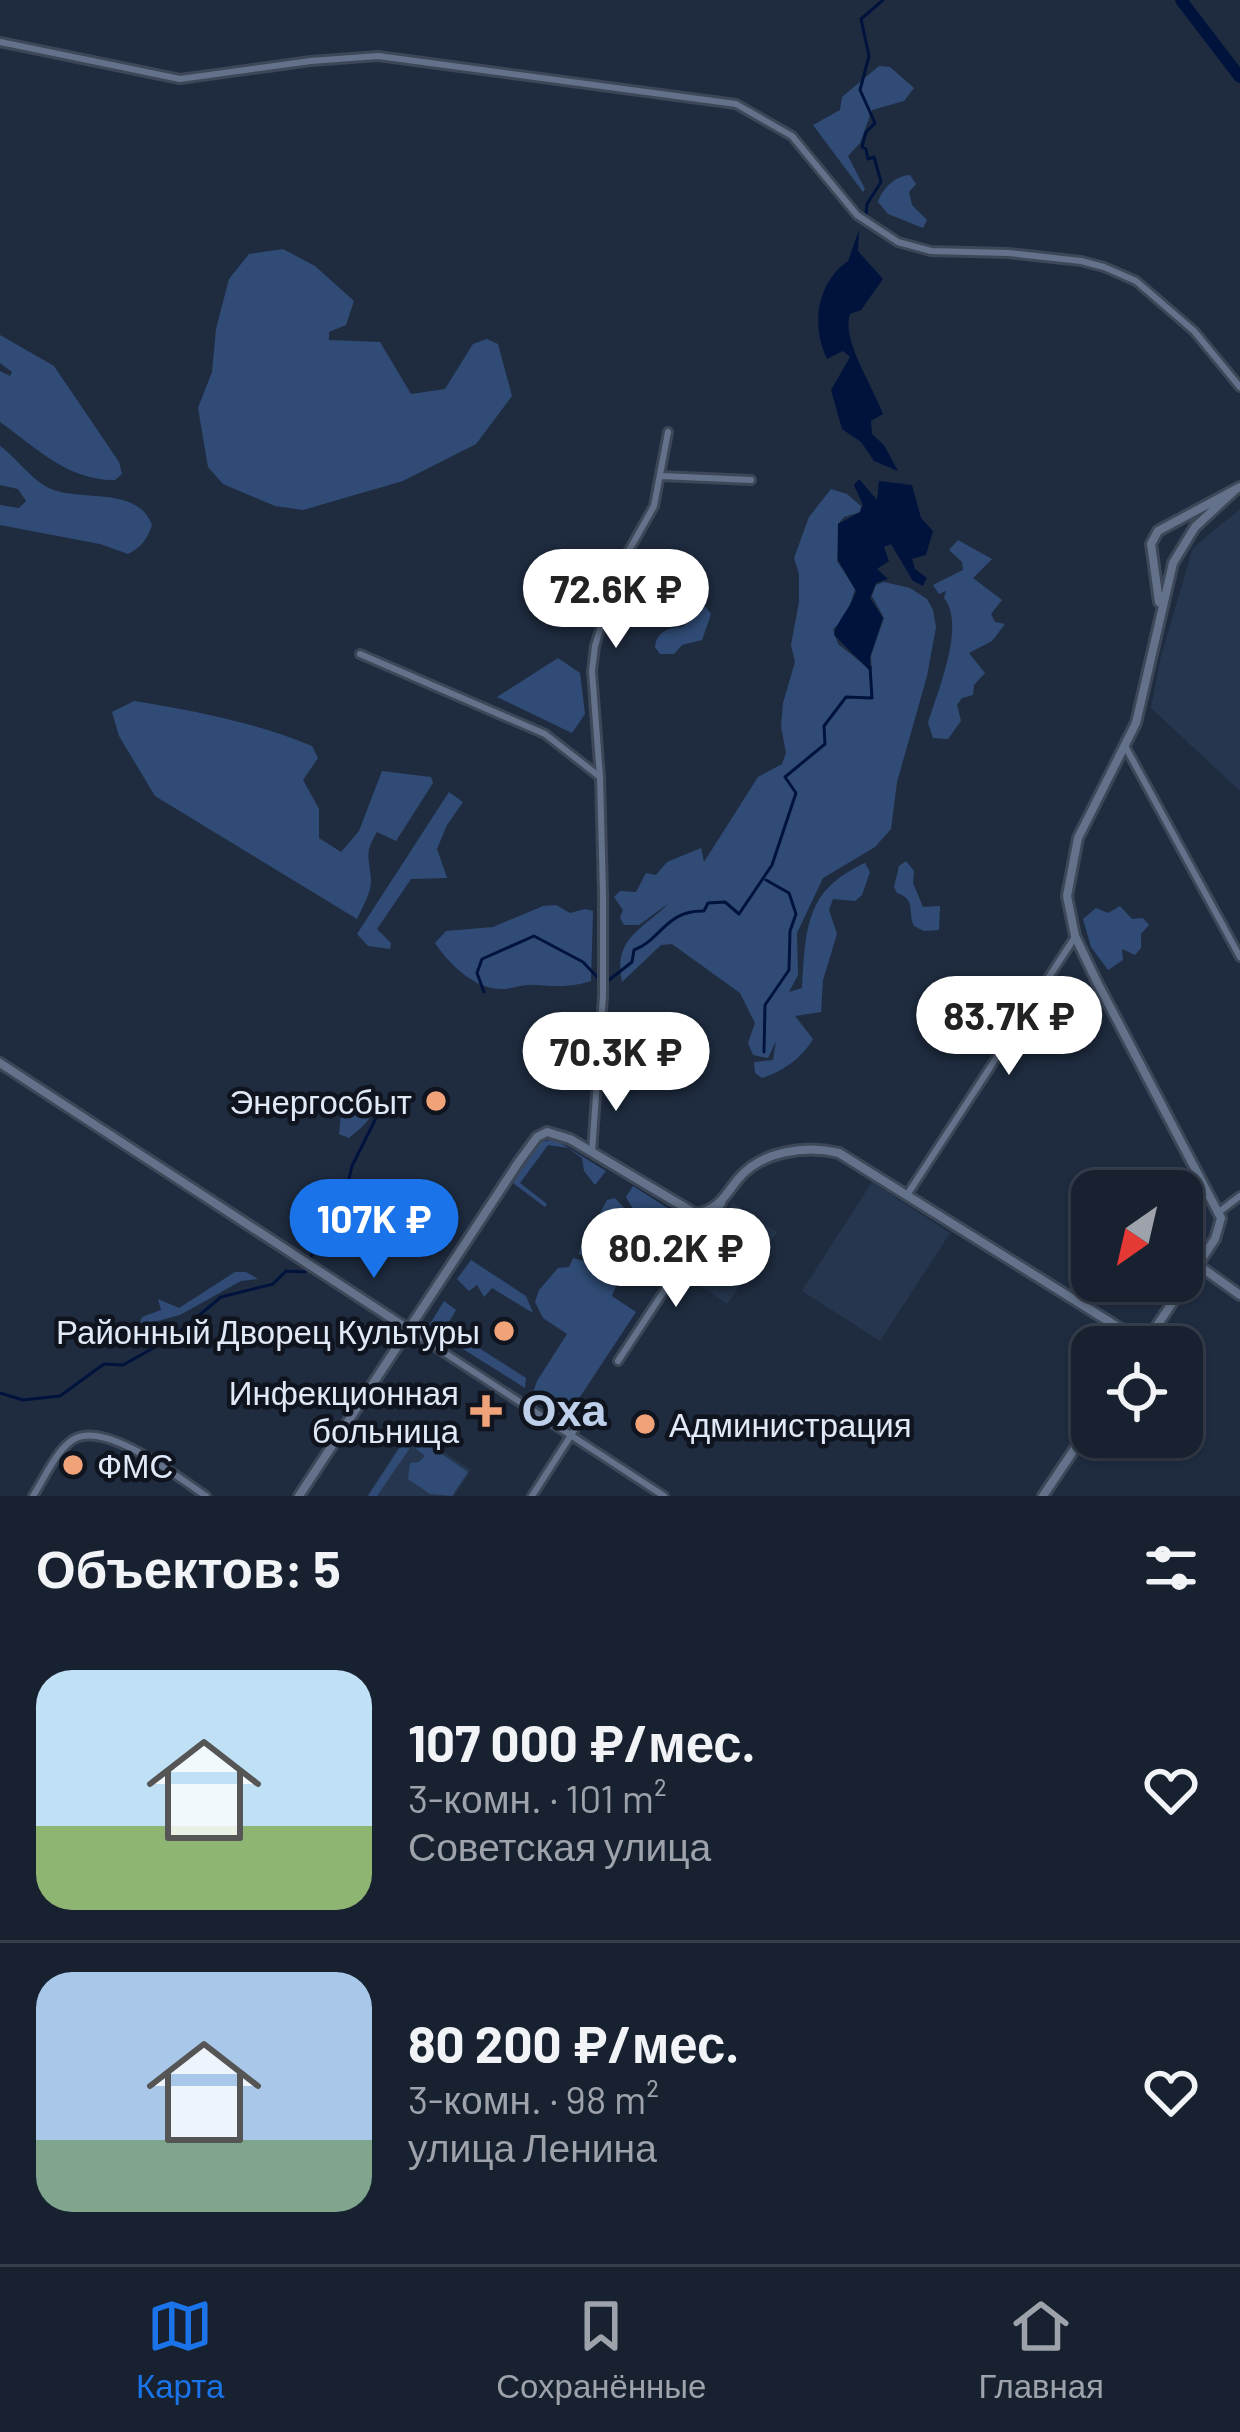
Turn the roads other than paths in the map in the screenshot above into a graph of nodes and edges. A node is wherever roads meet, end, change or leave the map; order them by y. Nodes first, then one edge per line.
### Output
1 (0, 42) edge
2 (1240, 387) edge
3 (668, 432) dead end
4 (661, 476) junction
5 (751, 480) dead end
6 (1237, 488) edge
7 (1160, 608) junction
8 (360, 654) dead end
9 (1125, 746) junction
10 (600, 777) junction
11 (1075, 936) junction
12 (1240, 956) edge
13 (0, 1064) edge
14 (592, 1152) junction
15 (907, 1196) junction
16 (1240, 1196) edge
17 (722, 1203) junction
18 (686, 1211) junction
19 (1219, 1213) junction
20 (699, 1238) junction
21 (1203, 1257) edge
22 (1203, 1269) edge
23 (1240, 1295) edge
24 (1112, 1326) edge
25 (408, 1330) junction
26 (618, 1360) dead end
27 (573, 1432) junction
28 (1071, 1454) edge
29 (33, 1496) edge
30 (206, 1496) edge
31 (299, 1496) edge
32 (532, 1496) edge
33 (664, 1496) edge
34 (1043, 1496) edge

1 - 2 street
3 - 4 street
4 - 5 street
4 - 10 street
6 - 7 street
6 - 7 street
7 - 9 street
8 - 10 street
9 - 11 street
9 - 12 street
10 - 14 street
11 - 15 street
11 - 19 street
13 - 25 street
14 - 18 street
14 - 25 street
15 - 17 street
15 - 24 street
16 - 19 street
17 - 18 street
17 - 20 street
18 - 20 street
19 - 21 street
20 - 26 street
22 - 23 street
25 - 27 street
25 - 31 street
27 - 32 street
27 - 33 street
28 - 34 street
29 - 30 street

